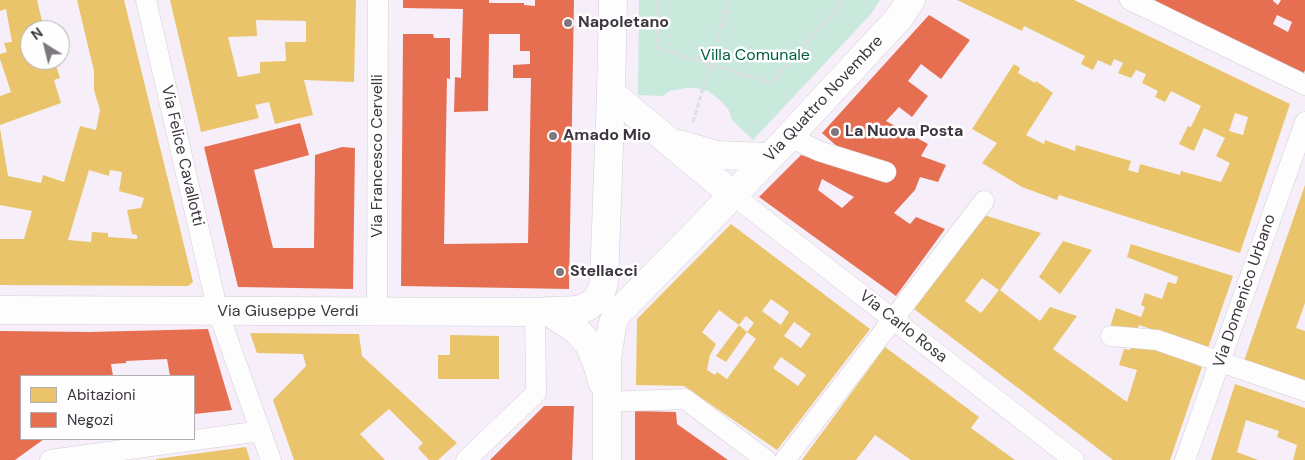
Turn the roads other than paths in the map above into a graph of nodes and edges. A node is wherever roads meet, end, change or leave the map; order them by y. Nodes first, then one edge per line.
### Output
1 (146, 0) edge
2 (378, 0) edge
3 (613, 0) edge
4 (911, 0) edge
5 (1130, 0) edge
6 (1305, 85) edge
7 (612, 93) junction
8 (1305, 122) edge
9 (789, 137) junction
10 (678, 144) junction
11 (770, 157) junction
12 (886, 172) dead end
13 (733, 195) junction
14 (984, 201) dead end
15 (0, 310) edge
16 (218, 312) junction
17 (378, 312) junction
18 (542, 312) junction
19 (893, 319) junction
20 (1111, 336) dead end
21 (1220, 362) junction
22 (1305, 391) edge
23 (607, 402) junction
24 (261, 431) junction
25 (50, 460) edge
26 (271, 460) edge
27 (466, 460) edge
28 (607, 460) edge
29 (766, 460) edge
30 (785, 460) edge
31 (1074, 460) edge
32 (1185, 460) edge

1 - 16 street, Via Felice Cavallotti
2 - 17 street, Via Francesco Cervelli
3 - 7 street
4 - 9 street, Via Quattro Novembre
5 - 6 street
7 - 10 street
7 - 18 street, Via Giuseppe Verdi
8 - 21 street, Via Domenico Urbano
9 - 11 street, Via Quattro Novembre
9 - 12 street
10 - 11 street
10 - 13 street
11 - 13 street, Via Quattro Novembre
13 - 19 street, Via Carlo Rosa
13 - 23 street, Via Quattro Novembre
14 - 19 street
15 - 16 street, Via Giuseppe Verdi
16 - 17 street, Via Giuseppe Verdi
16 - 24 street, Via Felice Cavallotti
17 - 18 street, Via Giuseppe Verdi
18 - 23 street
18 - 27 street
19 - 30 street
19 - 31 street, Via Carlo Rosa
20 - 21 street
21 - 22 street
21 - 32 street, Via Domenico Urbano
23 - 28 street
23 - 29 street
24 - 25 street
24 - 26 street, Via Felice Cavallotti

